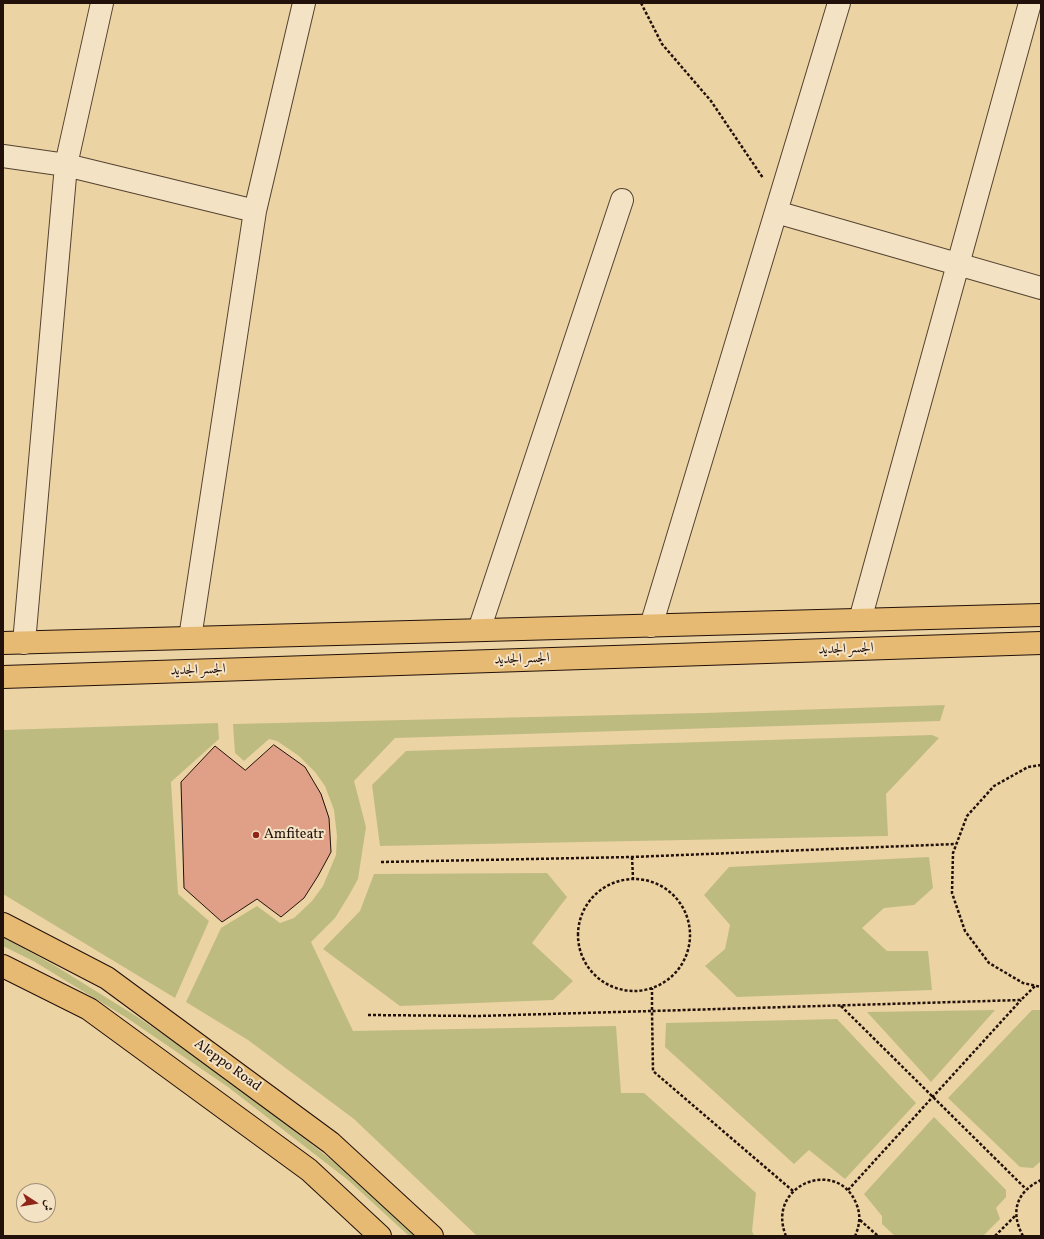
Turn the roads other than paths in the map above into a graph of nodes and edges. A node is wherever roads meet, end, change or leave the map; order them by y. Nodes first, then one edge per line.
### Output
1 (102, 3) edge
2 (304, 3) edge
3 (839, 3) edge
4 (1030, 3) edge
5 (3, 156) edge
6 (66, 165) junction
7 (622, 200) dead end
8 (255, 210) junction
9 (776, 212) junction
10 (958, 264) junction
11 (1041, 288) edge
12 (1041, 615) edge
13 (860, 620) junction
14 (651, 626) junction
15 (479, 630) junction
16 (190, 638) junction
17 (3, 643) edge
18 (24, 643) junction
19 (1041, 643) edge
20 (3, 677) edge
21 (3, 924) edge
22 (3, 966) edge
23 (380, 1236) edge
24 (432, 1236) edge

1 - 6 street
2 - 8 street
3 - 9 street
4 - 10 street
5 - 6 street
6 - 8 street
6 - 18 street
7 - 15 street
8 - 16 street
9 - 10 street
9 - 14 street
10 - 11 street
10 - 13 street
12 - 13 main road, الجسر الجديد
13 - 14 main road, الجسر الجديد
14 - 15 main road, الجسر الجديد
15 - 16 main road, الجسر الجديد
16 - 18 main road, الجسر الجديد
17 - 18 main road, الجسر الجديد
19 - 20 main road, الجسر الجديد
21 - 24 main road, Aleppo Road
22 - 23 main road

